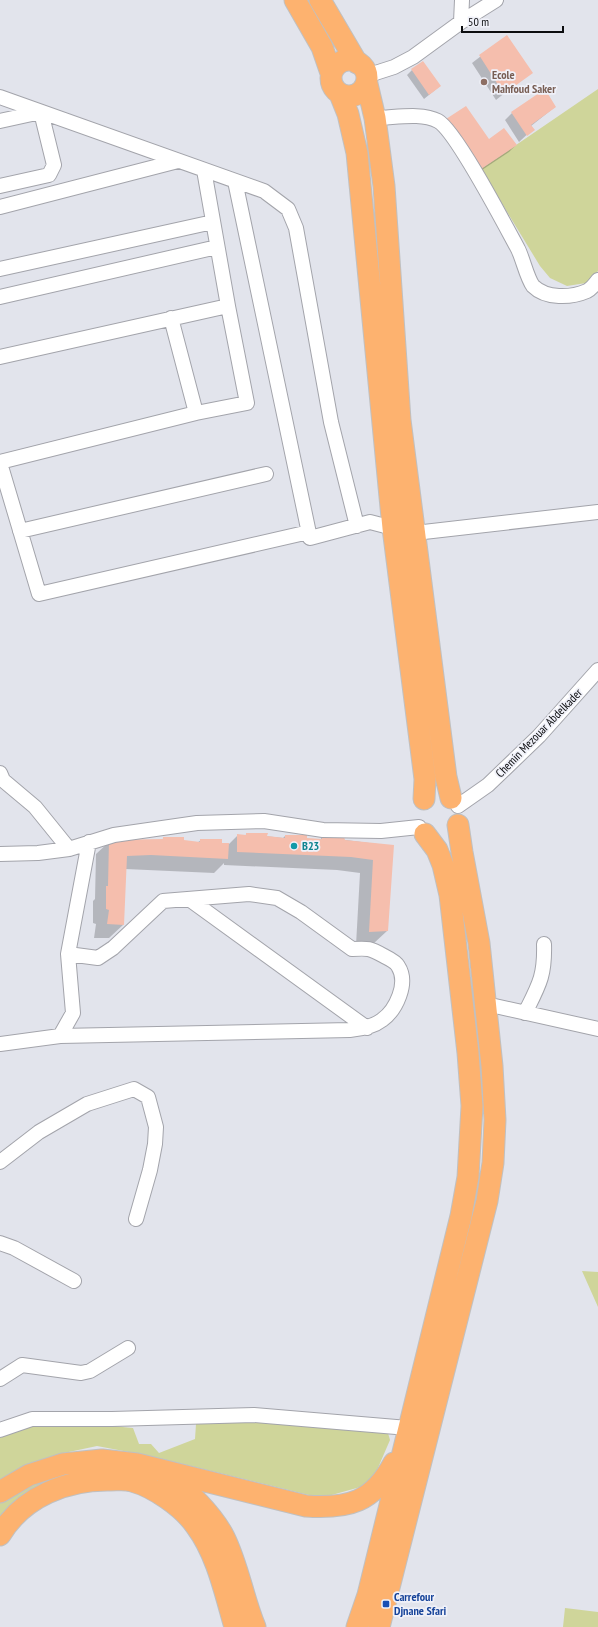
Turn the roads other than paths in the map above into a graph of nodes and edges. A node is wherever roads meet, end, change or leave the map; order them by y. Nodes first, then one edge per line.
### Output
1 (295, 0) edge
2 (320, 0) edge
3 (462, 0) edge
4 (496, 0) edge
5 (461, 22) junction
6 (331, 73) junction
7 (363, 74) junction
8 (340, 94) junction
9 (0, 97) edge
10 (41, 112) junction
11 (375, 118) junction
12 (0, 121) edge
13 (178, 161) junction
14 (204, 170) junction
15 (235, 181) junction
16 (0, 186) edge
17 (0, 207) edge
18 (213, 222) junction
19 (217, 247) junction
20 (0, 269) edge
21 (598, 280) edge
22 (0, 297) edge
23 (228, 306) junction
24 (171, 318) junction
25 (0, 357) edge
26 (196, 413) junction
27 (0, 462) edge
28 (266, 474) dead end
29 (598, 512) edge
30 (357, 526) junction
31 (393, 528) junction
32 (20, 531) junction
33 (309, 532) junction
34 (415, 533) junction
35 (598, 670) edge
36 (0, 773) edge
37 (424, 800) junction
38 (456, 810) junction
39 (422, 830) junction
40 (89, 842) junction
41 (69, 849) junction
42 (0, 854) edge
43 (189, 899) junction
44 (544, 944) dead end
45 (68, 954) junction
46 (486, 1004) junction
47 (525, 1013) junction
48 (367, 1028) junction
49 (598, 1030) edge
50 (60, 1036) junction
51 (0, 1044) edge
52 (0, 1162) edge
53 (136, 1219) dead end
54 (0, 1243) edge
55 (74, 1282) dead end
56 (128, 1348) dead end
57 (0, 1379) edge
58 (0, 1430) edge
59 (406, 1437) junction
60 (162, 1470) junction
61 (0, 1492) edge
62 (0, 1535) edge
63 (383, 1625) edge
64 (235, 1627) edge
65 (255, 1627) edge
66 (357, 1627) edge

1 - 6 highway
2 - 7 highway
3 - 5 street
4 - 5 street
5 - 7 street
6 - 7 highway
6 - 8 highway
7 - 8 highway
7 - 11 highway
8 - 31 highway
9 - 10 street
10 - 12 street
10 - 13 street
10 - 16 street
11 - 21 street
11 - 34 highway
13 - 14 street
13 - 17 street
14 - 15 street
14 - 18 street
15 - 30 street
15 - 33 street
18 - 19 street
18 - 20 street
19 - 22 street
19 - 23 street
23 - 24 street
23 - 26 street
24 - 25 street
24 - 26 street
26 - 27 street
27 - 32 street
28 - 32 street
29 - 34 street
30 - 31 street
30 - 33 street
31 - 37 highway
32 - 33 street
34 - 38 highway
35 - 38 street, Chemin Mezouar Abdelkader
36 - 41 street
37 - 38 highway
37 - 39 highway
38 - 39 highway
38 - 46 highway
39 - 40 street
39 - 59 highway
40 - 41 street
40 - 45 street
41 - 42 street
43 - 45 street
43 - 48 street
43 - 48 street
44 - 47 street
45 - 50 street
46 - 47 street
46 - 63 highway
47 - 49 street
48 - 50 street
50 - 51 street
52 - 53 street
54 - 55 street
56 - 57 street
58 - 59 street
59 - 60 highway
59 - 66 highway
60 - 61 highway
60 - 65 highway
62 - 64 highway

